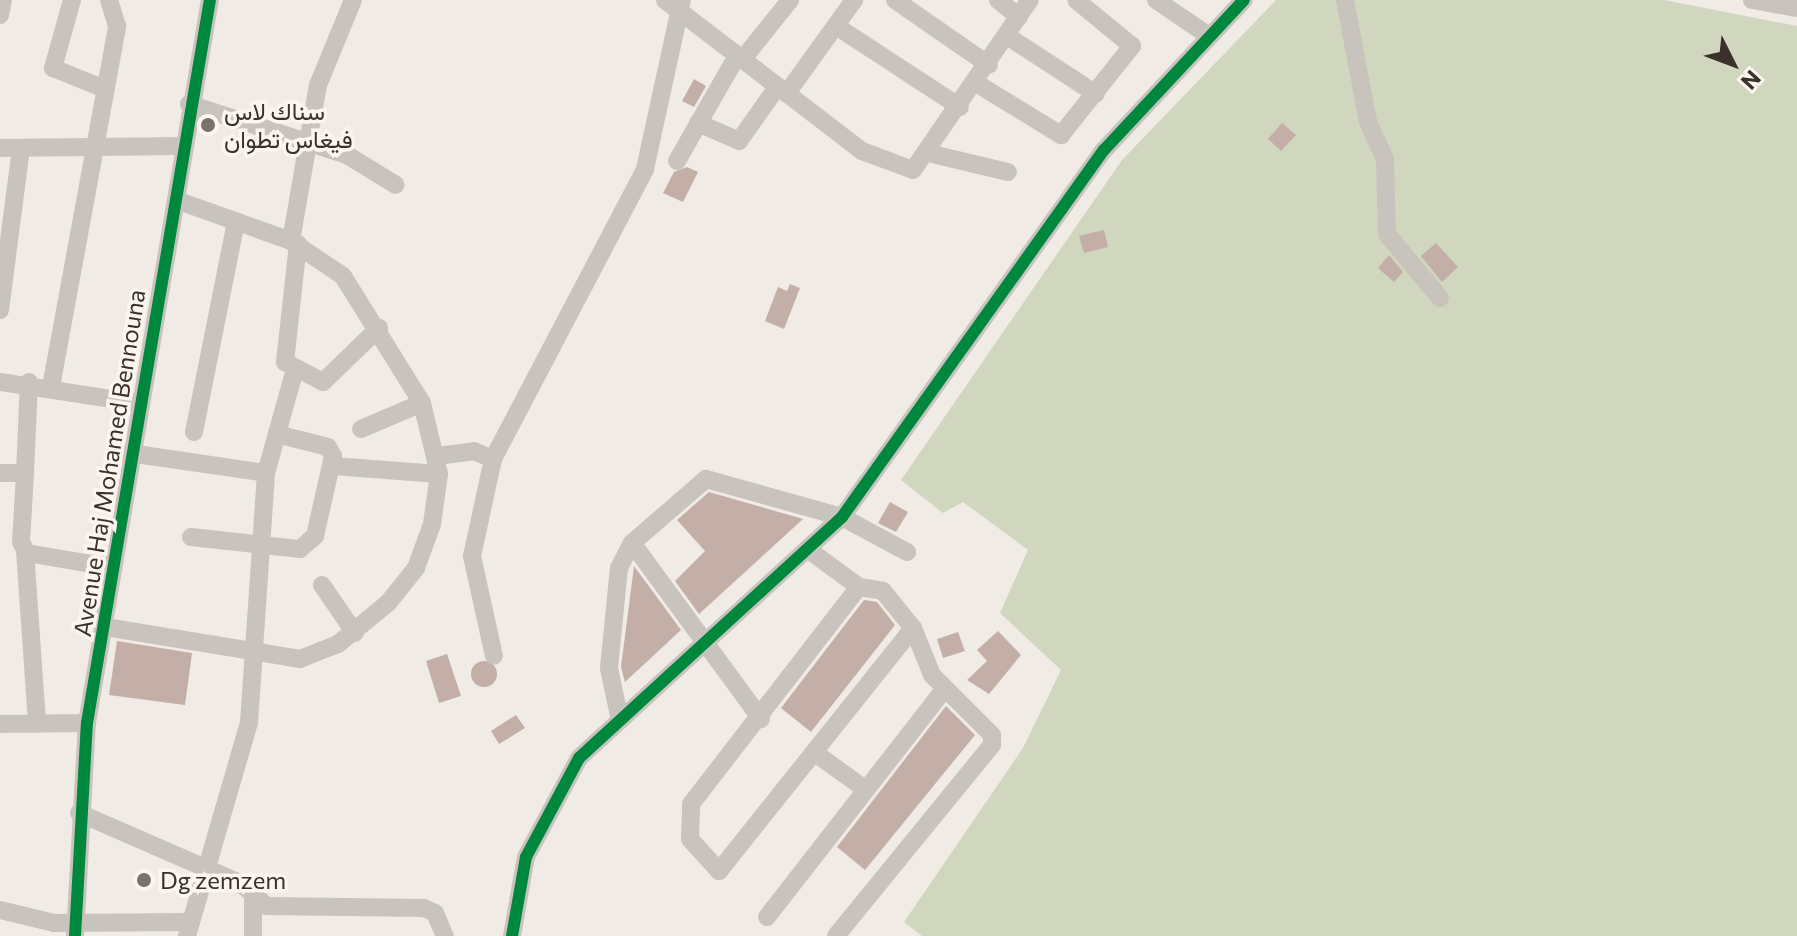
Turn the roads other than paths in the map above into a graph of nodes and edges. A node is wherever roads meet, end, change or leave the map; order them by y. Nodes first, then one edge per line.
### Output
1 (3, 0) edge
2 (72, 0) edge
3 (109, 0) edge
4 (210, 0) edge
5 (353, 0) edge
6 (790, 0) edge
7 (854, 0) edge
8 (895, 0) edge
9 (998, 0) edge
10 (1030, 0) edge
11 (1076, 0) edge
12 (1156, 0) edge
13 (1244, 0) edge
14 (1345, 0) edge
15 (1752, 0) edge
16 (674, 3) edge
17 (1797, 8) edge
18 (0, 15) edge
19 (1019, 17) junction
20 (836, 26) junction
21 (1007, 36) junction
22 (1209, 36) junction
23 (740, 58) junction
24 (989, 65) junction
25 (976, 83) junction
26 (105, 89) junction
27 (782, 90) junction
28 (1096, 94) junction
29 (189, 104) junction
30 (960, 107) junction
31 (698, 123) junction
32 (305, 139) junction
33 (95, 146) junction
34 (184, 146) junction
35 (0, 148) edge
36 (21, 148) junction
37 (928, 153) junction
38 (677, 161) dead end
39 (1008, 172) dead end
40 (396, 185) dead end
41 (176, 200) junction
42 (236, 221) junction
43 (295, 243) junction
44 (1440, 298) dead end
45 (0, 310) edge
46 (379, 328) junction
47 (295, 369) junction
48 (0, 382) edge
49 (29, 382) junction
50 (51, 387) junction
51 (138, 403) junction
52 (422, 403) junction
53 (361, 429) dead end
54 (194, 432) dead end
55 (277, 434) junction
56 (129, 453) junction
57 (493, 459) junction
58 (437, 465) junction
59 (333, 466) junction
60 (0, 473) edge
61 (25, 473) junction
62 (266, 473) junction
63 (842, 517) junction
64 (191, 537) dead end
65 (632, 543) junction
66 (257, 546) junction
67 (25, 551) junction
68 (810, 551) junction
69 (907, 552) dead end
70 (110, 567) junction
71 (322, 585) dead end
72 (859, 587) junction
73 (105, 627) junction
74 (913, 628) junction
75 (355, 633) junction
76 (707, 641) junction
77 (256, 652) junction
78 (494, 656) dead end
79 (944, 690) junction
80 (619, 716) junction
81 (761, 719) junction
82 (87, 723) junction
83 (0, 724) edge
84 (37, 724) junction
85 (815, 753) junction
86 (865, 789) junction
87 (79, 813) junction
88 (209, 868) junction
89 (253, 901) junction
90 (0, 910) edge
91 (767, 917) dead end
92 (76, 927) edge
93 (189, 929) edge
94 (253, 936) edge
95 (445, 936) edge
96 (512, 936) edge
97 (836, 936) edge

1 - 18 street
2 - 26 street
3 - 26 street
4 - 29 street, Avenue Haj Mohamed Bennouna
5 - 32 street
6 - 23 street
7 - 20 street
8 - 24 street
9 - 19 street
10 - 19 street
11 - 28 street
12 - 22 street
13 - 22 street
14 - 44 street
15 - 17 street
16 - 23 street
16 - 57 street
19 - 21 street
20 - 27 street
20 - 30 street
21 - 24 street
21 - 28 street
22 - 63 street
23 - 27 street
23 - 31 street
24 - 25 street
25 - 28 street
25 - 30 street
26 - 33 street
27 - 31 street
27 - 37 street
29 - 32 street
29 - 34 street, Avenue Haj Mohamed Bennouna
30 - 37 street
31 - 38 street
32 - 40 street
32 - 43 street
33 - 34 street
33 - 36 street
33 - 50 street
34 - 41 street, Avenue Haj Mohamed Bennouna
35 - 36 street
36 - 45 street
37 - 39 street
41 - 42 street
41 - 51 street, Avenue Haj Mohamed Bennouna
42 - 43 street
42 - 54 street
43 - 46 street
43 - 47 street
46 - 47 street
46 - 52 street
47 - 55 street
48 - 49 street
49 - 50 street
49 - 61 street
50 - 51 street
51 - 56 street, Avenue Haj Mohamed Bennouna
52 - 53 street
52 - 58 street
55 - 59 street
55 - 62 street
56 - 62 street
56 - 70 street, Avenue Haj Mohamed Bennouna
57 - 58 street
57 - 78 street
58 - 59 street
58 - 75 street
59 - 66 street
60 - 61 street
61 - 67 street
62 - 66 street
63 - 65 street
63 - 68 street
63 - 69 street
64 - 66 street
65 - 76 street
65 - 80 street
66 - 77 street
67 - 70 street
67 - 84 street
68 - 72 street
68 - 76 street
70 - 73 street, Avenue Haj Mohamed Bennouna
71 - 75 street
72 - 74 street
72 - 81 street
73 - 77 street
73 - 82 street, Avenue Haj Mohamed Bennouna
74 - 79 street
74 - 85 street
75 - 77 street
76 - 80 street
76 - 81 street
77 - 88 street
79 - 86 street
79 - 97 street
80 - 96 street
81 - 85 street
82 - 84 street
82 - 87 street, Avenue Haj Mohamed Bennouna
83 - 84 street
85 - 86 street
86 - 91 street
87 - 88 street
87 - 92 street, Avenue Haj Mohamed Bennouna
88 - 89 street
88 - 93 street
89 - 94 street
89 - 95 street
90 - 92 street
92 - 93 street

